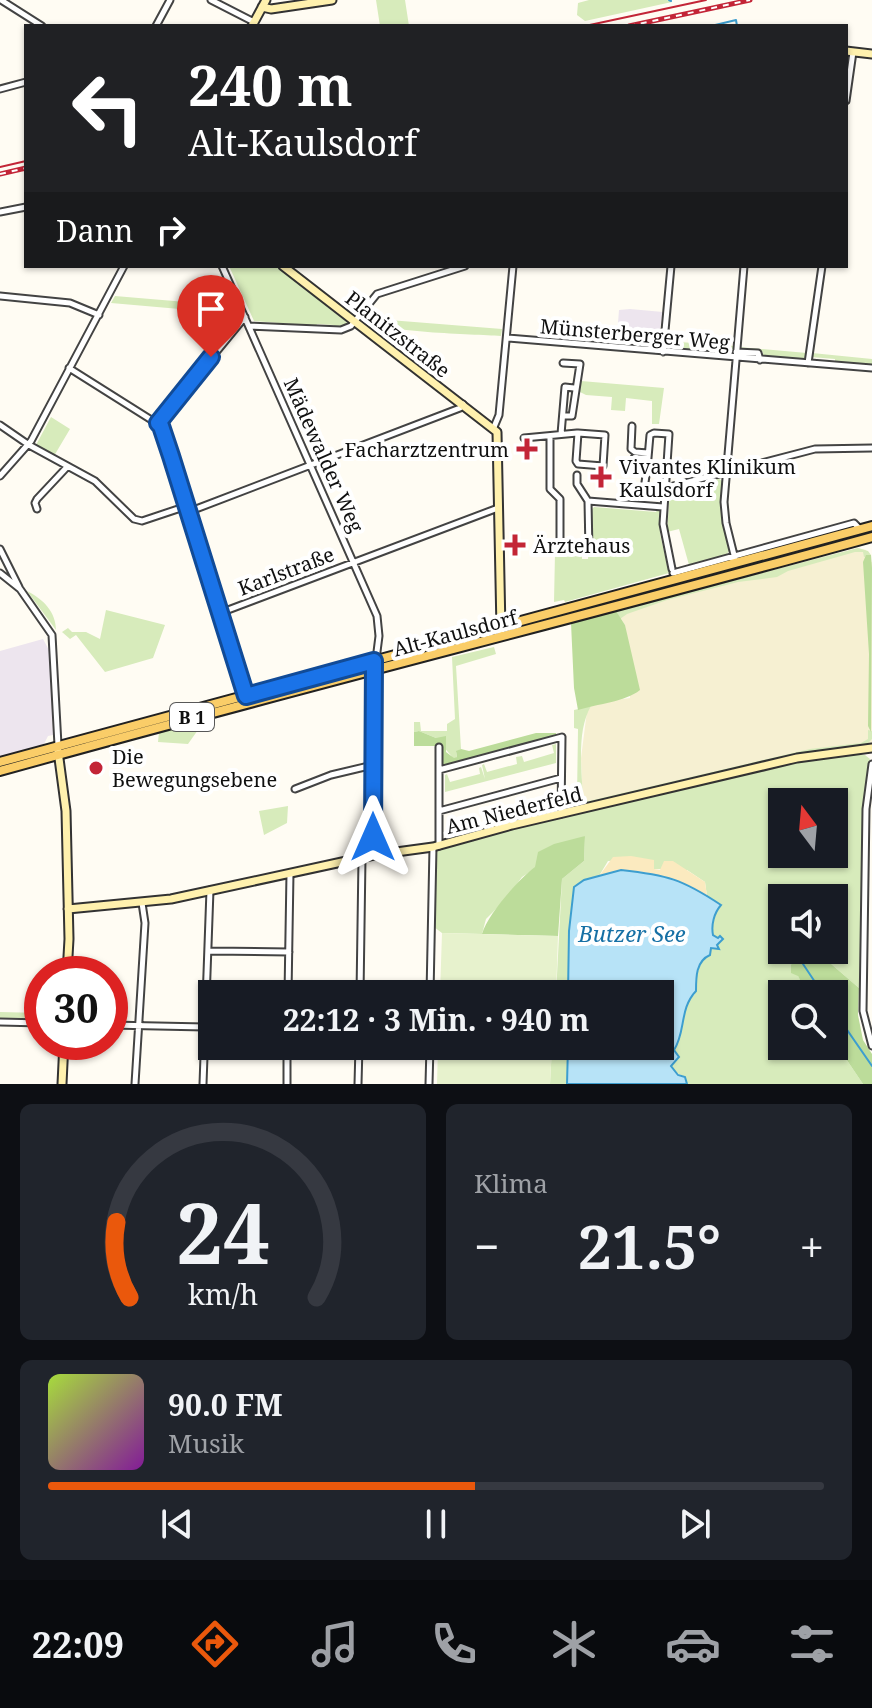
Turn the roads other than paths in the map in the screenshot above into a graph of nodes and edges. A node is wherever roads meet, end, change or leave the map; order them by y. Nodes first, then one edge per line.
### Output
1 (1, 0) edge
2 (170, 0) edge
3 (211, 0) edge
4 (332, 0) edge
5 (264, 3) edge
6 (39, 24) edge
7 (157, 24) edge
8 (253, 24) edge
9 (850, 52) edge
10 (872, 54) edge
11 (848, 76) edge
12 (24, 83) edge
13 (0, 89) edge
14 (24, 207) edge
15 (0, 212) edge
16 (123, 268) edge
17 (223, 268) edge
18 (286, 268) edge
19 (459, 268) edge
20 (513, 268) edge
21 (671, 268) edge
22 (744, 268) edge
23 (822, 268) edge
24 (0, 296) edge
25 (99, 315) junction
26 (245, 317) junction
27 (355, 321) junction
28 (249, 326) junction
29 (507, 338) junction
30 (663, 352) junction
31 (736, 352) junction
32 (735, 359) junction
33 (760, 360) junction
34 (563, 363) dead end
35 (808, 363) junction
36 (69, 368) junction
37 (872, 368) edge
38 (463, 404) junction
39 (158, 423) junction
40 (0, 425) edge
41 (632, 426) dead end
42 (494, 427) junction
43 (578, 433) junction
44 (561, 434) junction
45 (550, 437) junction
46 (524, 438) dead end
47 (29, 445) junction
48 (872, 448) edge
49 (648, 456) junction
50 (578, 464) junction
51 (310, 465) junction
52 (67, 467) junction
53 (647, 469) junction
54 (726, 473) junction
55 (0, 476) edge
56 (673, 486) dead end
57 (665, 490) junction
58 (588, 501) junction
59 (663, 507) junction
60 (498, 508) junction
61 (37, 509) dead end
62 (188, 509) junction
63 (872, 526) edge
64 (872, 537) edge
65 (0, 549) edge
66 (735, 560) junction
67 (354, 562) junction
68 (10, 568) junction
69 (2, 574) edge
70 (20, 588) junction
71 (220, 613) junction
72 (501, 632) junction
73 (374, 661) junction
74 (373, 672) junction
75 (246, 696) junction
76 (439, 747) dead end
77 (872, 748) edge
78 (58, 749) junction
79 (0, 762) edge
80 (872, 764) edge
81 (373, 765) junction
82 (439, 770) junction
83 (0, 771) edge
84 (561, 778) junction
85 (295, 789) dead end
86 (439, 811) junction
87 (561, 814) junction
88 (436, 846) junction
89 (374, 855) junction
90 (362, 858) junction
91 (290, 873) junction
92 (210, 890) junction
93 (142, 903) junction
94 (68, 909) junction
95 (209, 951) junction
96 (289, 952) junction
97 (67, 956) edge
98 (209, 980) edge
99 (288, 980) edge
100 (360, 980) edge
101 (431, 980) edge
102 (0, 1022) edge
103 (24, 1023) edge
104 (128, 1026) edge
105 (138, 1026) junction
106 (198, 1027) edge
107 (872, 1046) edge
108 (63, 1060) edge
109 (205, 1060) edge
110 (287, 1060) edge
111 (359, 1060) edge
112 (430, 1060) edge
113 (62, 1084) edge
114 (135, 1084) edge
115 (203, 1084) edge
116 (287, 1084) edge
117 (358, 1084) edge
118 (429, 1084) edge

1 - 6 street
2 - 7 street
3 - 8 street
4 - 5 street
5 - 8 street
9 - 10 street
9 - 11 street
12 - 13 street
14 - 15 street
16 - 25 street
17 - 26 street, Mädewalder Weg
18 - 27 street, Planitzstraße
19 - 27 street
20 - 29 street
21 - 30 street
22 - 31 street
23 - 35 street
24 - 25 street
25 - 36 street
26 - 28 street, Mädewalder Weg
26 - 39 street
27 - 28 street
27 - 38 street, Planitzstraße
28 - 51 street, Mädewalder Weg
29 - 30 street, Münsterberger Weg
29 - 42 street
30 - 32 street, Münsterberger Weg
31 - 32 street
31 - 33 street, Münsterberger Weg
32 - 33 street, Münsterberger Weg
32 - 54 street
33 - 35 street, Münsterberger Weg
34 - 44 street
35 - 37 street, Münsterberger Weg
36 - 39 street
36 - 47 street
38 - 42 street, Planitzstraße
38 - 51 street
39 - 62 street
40 - 47 street
41 - 49 street
42 - 60 street
43 - 44 street
43 - 50 street
43 - 50 street
44 - 45 street
45 - 46 street
45 - 58 street
47 - 52 street
47 - 55 street
48 - 54 street
49 - 53 street
49 - 53 street
49 - 57 street
50 - 58 street
51 - 62 street
51 - 67 street, Mädewalder Weg
52 - 61 street
52 - 62 street
53 - 57 street
54 - 56 street
54 - 66 street
57 - 59 street
58 - 59 street
59 - 66 street, Alt-Kaulsdorf
60 - 67 street, Karlstraße
60 - 72 street
62 - 71 street
63 - 66 main road, Alt-Kaulsdorf / B 1
64 - 72 main road, Alt-Kaulsdorf / B 1
65 - 68 street
66 - 72 main road, Alt-Kaulsdorf / B 1
67 - 71 street, Karlstraße
67 - 73 street, Mädewalder Weg
68 - 69 street
68 - 70 street
69 - 70 street
70 - 78 street
71 - 75 street
72 - 73 main road, Alt-Kaulsdorf / B 1
72 - 74 main road, Alt-Kaulsdorf / B 1
73 - 74 street, Mädewalder Weg
73 - 75 main road, Alt-Kaulsdorf / B 1
74 - 78 main road, Alt-Kaulsdorf / B 1
74 - 81 street, Mädewalder Weg
75 - 78 main road, Alt-Kaulsdorf / B 1
76 - 82 street
77 - 87 street, Am Niederfeld
78 - 79 main road, Alt-Kaulsdorf / B 1
78 - 83 main road, Alt-Kaulsdorf / B 1
78 - 94 street
80 - 107 street
81 - 85 street
81 - 89 street, Mädewalder Weg
82 - 84 street
82 - 86 street
84 - 86 street
84 - 87 street
86 - 88 street
87 - 88 street, Am Niederfeld
88 - 89 street, Am Niederfeld
88 - 101 street
89 - 90 street, Am Niederfeld
90 - 91 street, Am Niederfeld
90 - 100 street
91 - 92 street, Am Niederfeld
91 - 96 street
92 - 93 street, Am Niederfeld
92 - 95 street
93 - 94 street, Am Niederfeld
93 - 105 street
94 - 97 street
95 - 96 street
95 - 98 street
96 - 99 street
102 - 103 street
104 - 105 street
105 - 106 street
105 - 114 street
108 - 113 street
109 - 115 street
110 - 116 street
111 - 117 street
112 - 118 street

